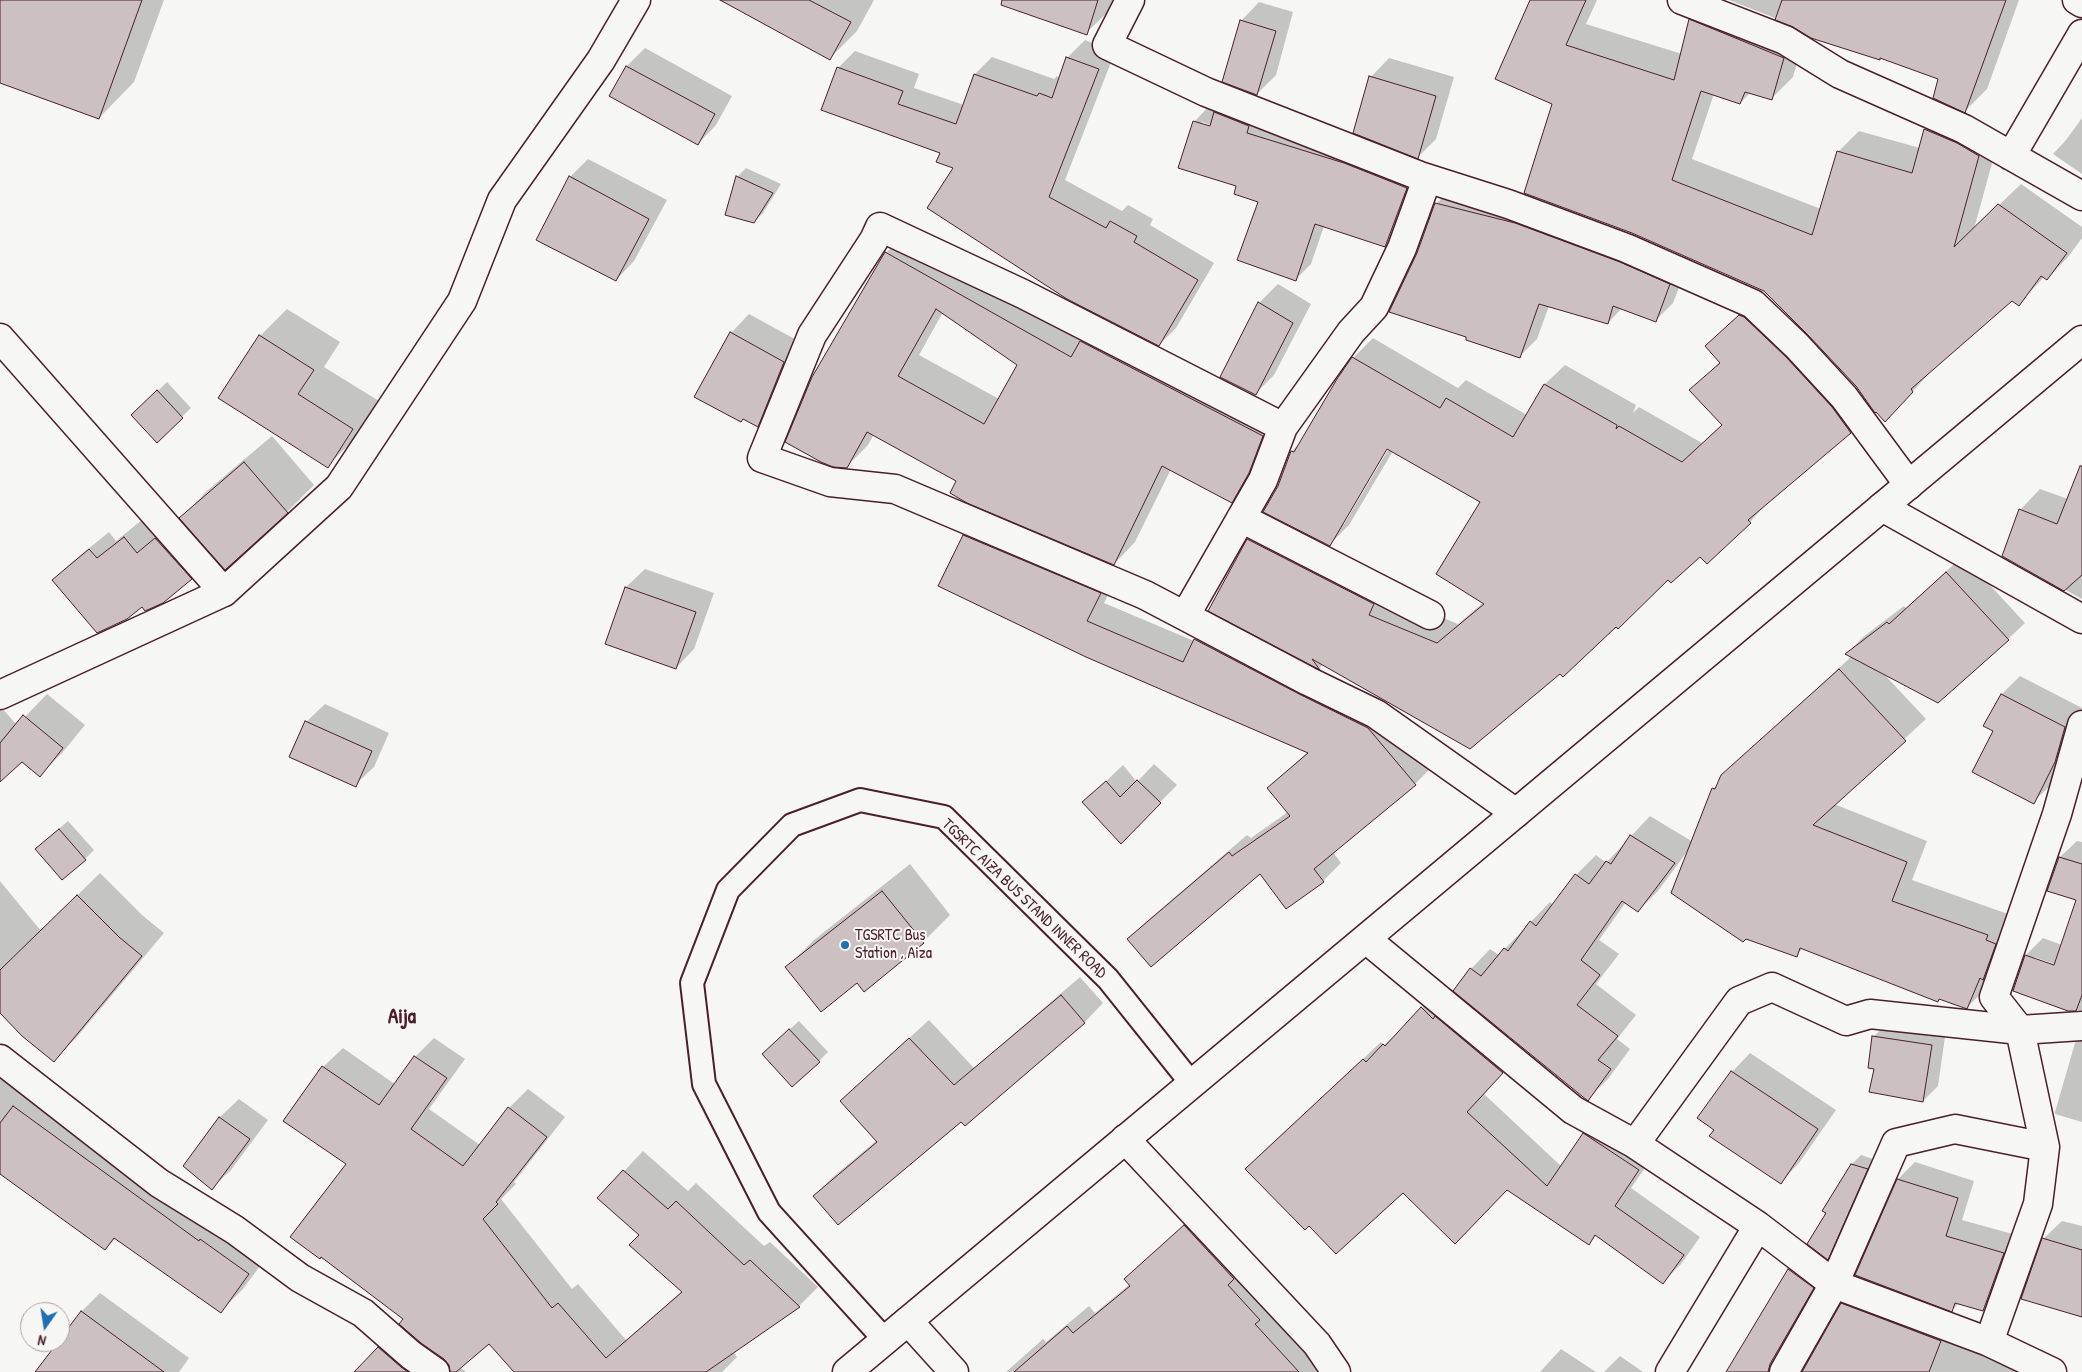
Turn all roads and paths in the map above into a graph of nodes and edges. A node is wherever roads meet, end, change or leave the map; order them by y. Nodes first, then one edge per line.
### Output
1 (636, 0) edge
2 (1130, 0) edge
3 (1682, 0) edge
4 (2076, 0) edge
5 (2082, 3) edge
6 (2082, 34) edge
7 (2011, 156) junction
8 (1427, 179) junction
9 (2082, 196) edge
10 (0, 338) edge
11 (2082, 340) edge
12 (1283, 427) junction
13 (1909, 485) junction
14 (1882, 507) junction
15 (1241, 518) junction
16 (224, 592) junction
17 (1430, 615) dead end
18 (1185, 616) junction
19 (2082, 619) edge
20 (0, 695) edge
21 (2082, 725) edge
22 (1516, 813) junction
23 (1366, 939) junction
24 (2082, 1026) edge
25 (2020, 1030) junction
26 (0, 1059) edge
27 (1192, 1084) junction
28 (1125, 1139) junction
29 (1635, 1144) junction
30 (2044, 1147) junction
31 (1758, 1226) junction
32 (1834, 1284) junction
33 (908, 1320) junction
34 (885, 1340) junction
35 (1989, 1342) junction
36 (435, 1372) edge
37 (847, 1372) edge
38 (954, 1372) edge
39 (1336, 1372) edge
40 (1670, 1372) edge
41 (1784, 1372) edge
42 (2052, 1372) edge

1 - 16 street
2 - 8 street
3 - 7 street
4 - 5 street
6 - 7 street
7 - 9 street
8 - 12 street
8 - 13 street
10 - 16 street
11 - 13 street
12 - 15 street
12 - 18 street
13 - 14 street
14 - 19 street
14 - 22 street
15 - 17 street
15 - 18 street
16 - 20 street
18 - 22 street
21 - 25 street
22 - 23 street
23 - 27 street
23 - 29 street
24 - 25 street
25 - 29 street
25 - 30 street
26 - 36 street
27 - 28 street
27 - 34 lane, TGSRTC AIZA BUS STAND INNER ROAD
28 - 33 street
28 - 39 street
29 - 31 street
30 - 32 street
30 - 35 street
31 - 32 street
31 - 40 street
32 - 35 street
32 - 41 street
33 - 34 street
33 - 38 street
34 - 37 street
35 - 42 street

